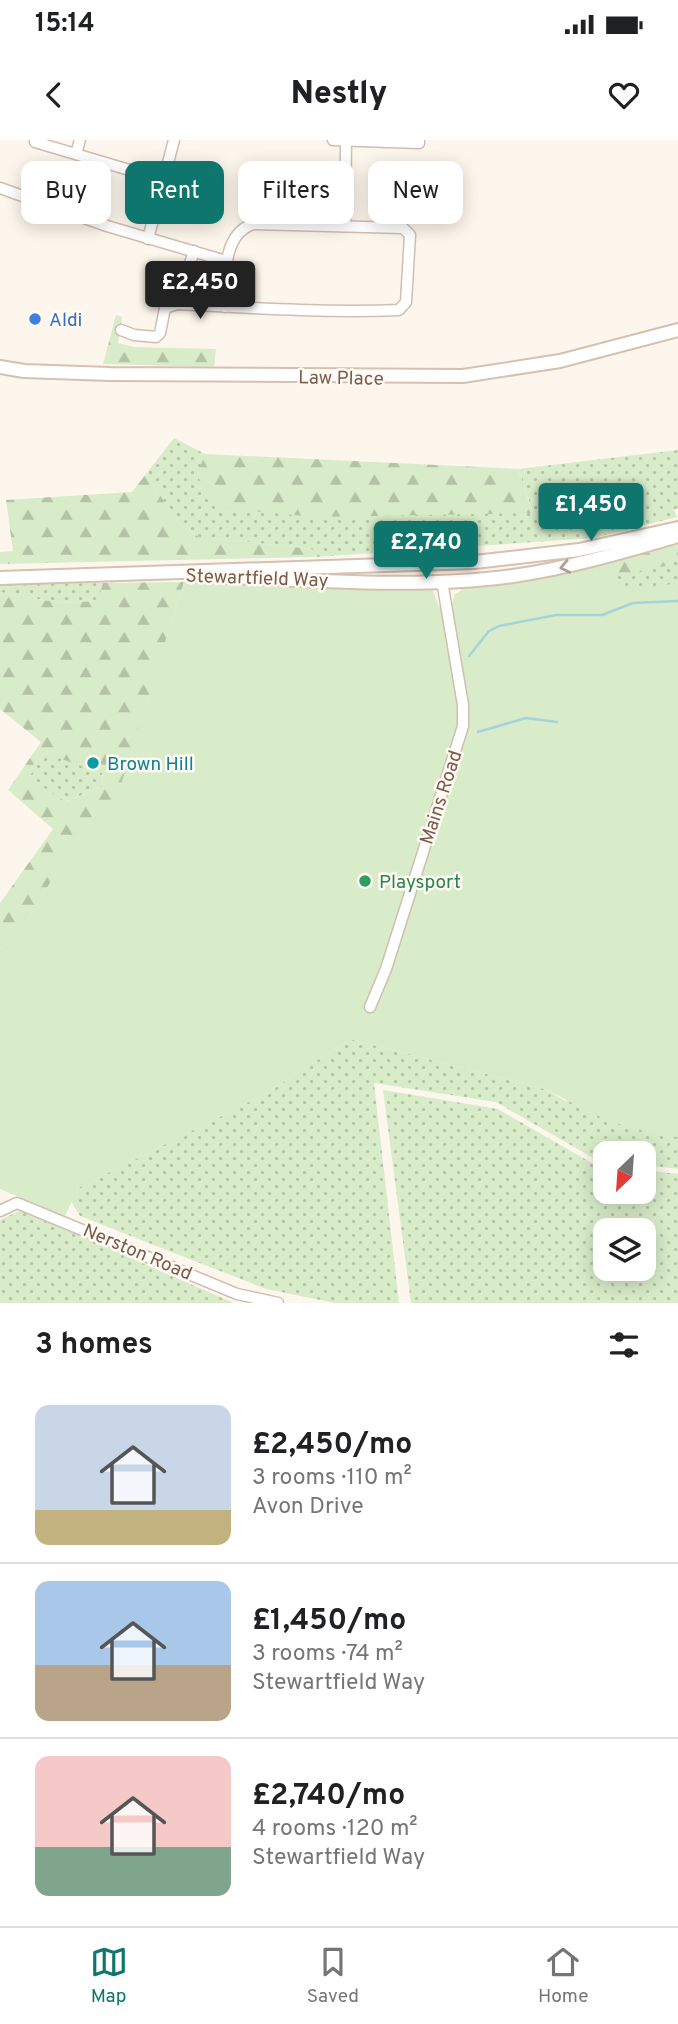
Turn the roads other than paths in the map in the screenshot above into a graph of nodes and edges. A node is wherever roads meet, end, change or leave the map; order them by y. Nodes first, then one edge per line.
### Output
1 (80, 140) edge
2 (174, 140) edge
3 (333, 140) edge
4 (346, 140) edge
5 (419, 140) edge
6 (35, 142) edge
7 (76, 155) junction
8 (168, 161) edge
9 (125, 169) edge
10 (2, 188) edge
11 (152, 224) edge
12 (345, 226) junction
13 (148, 239) junction
14 (194, 251) junction
15 (226, 261) junction
16 (177, 304) junction
17 (225, 307) junction
18 (121, 330) dead end
19 (678, 330) edge
20 (0, 367) edge
21 (678, 528) edge
22 (678, 536) edge
23 (166, 573) junction
24 (0, 578) edge
25 (442, 581) junction
26 (370, 1007) dead end
27 (0, 1212) edge
28 (278, 1303) edge

1 - 7 street
2 - 8 street
3 - 4 street
4 - 5 street
4 - 12 street
6 - 7 street
7 - 9 street
10 - 13 street
11 - 13 street
12 - 15 street
12 - 17 street
13 - 14 street
14 - 15 street
14 - 16 street
15 - 17 street
16 - 17 street
16 - 18 street
19 - 20 street, Law Place
21 - 23 street, Stewartfield Way
22 -> 25 street, Stewartfield Way
23 - 24 street, Stewartfield Way
23 - 25 street, Stewartfield Way
25 - 26 street, Mains Road
27 - 28 street, Nerston Road

